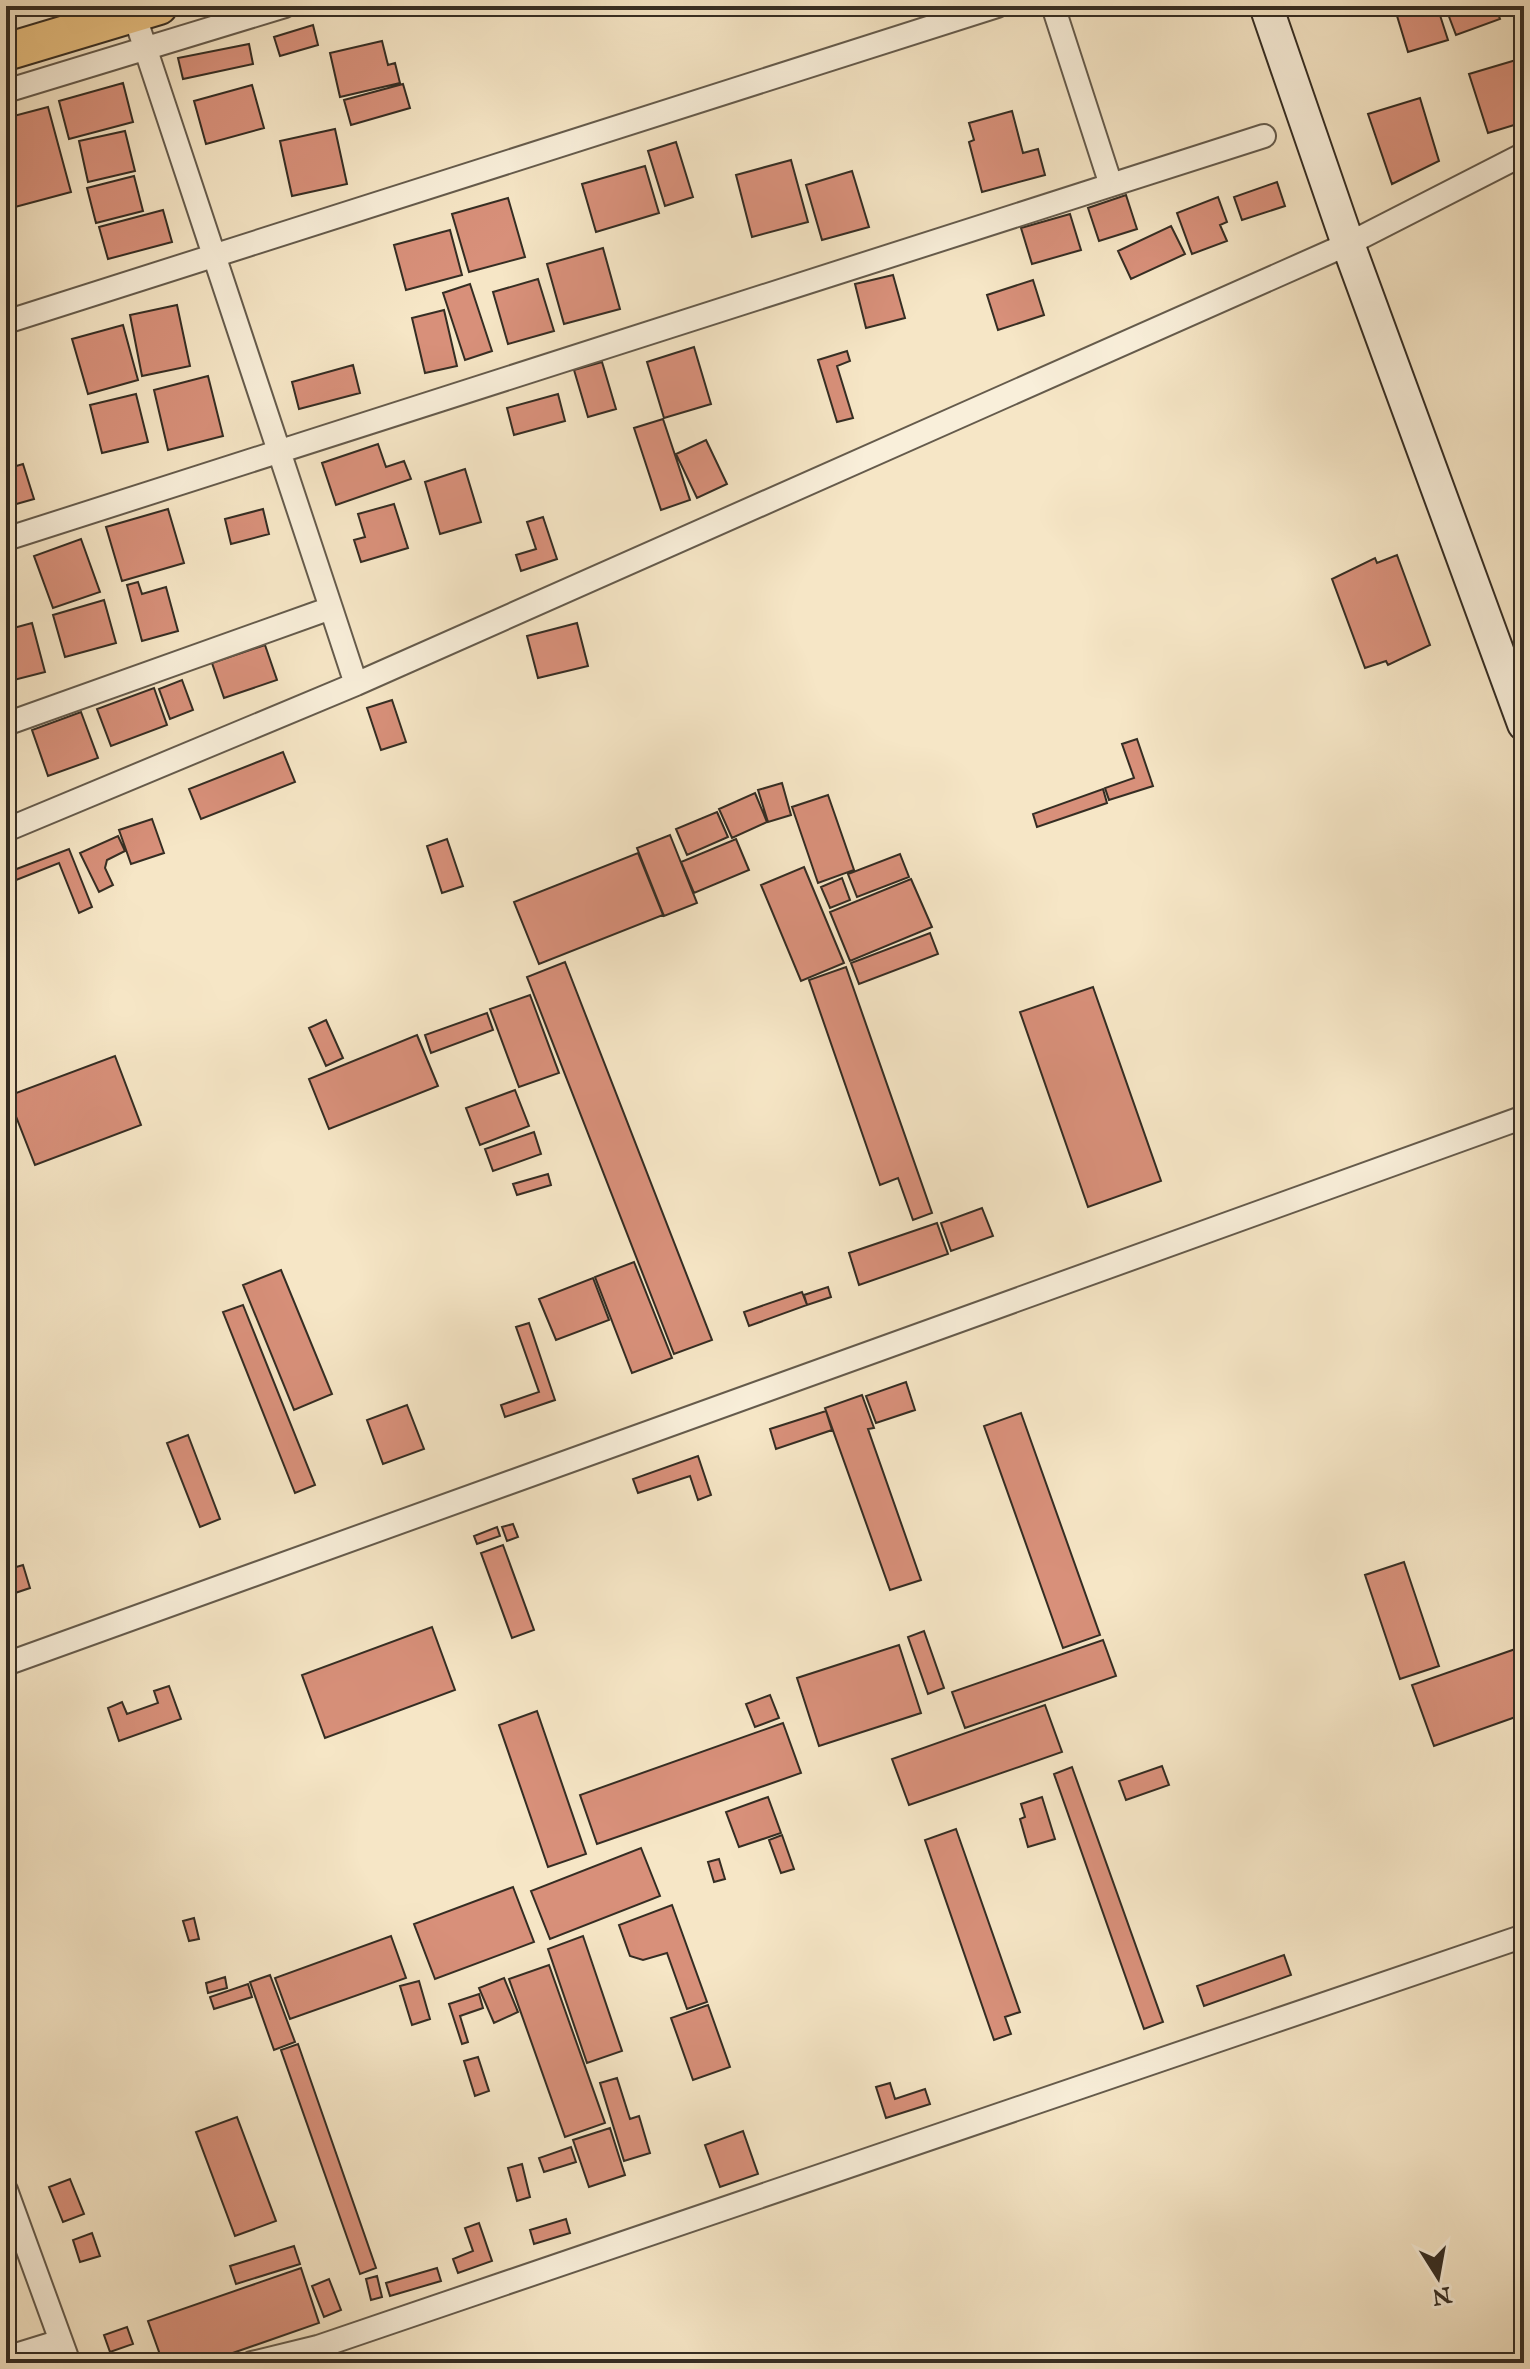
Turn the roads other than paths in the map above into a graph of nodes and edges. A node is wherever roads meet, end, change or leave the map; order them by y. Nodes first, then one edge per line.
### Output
1 (285, 6) edge
2 (997, 6) edge
3 (1053, 6) edge
4 (1266, 6) edge
5 (147, 10) edge
6 (146, 49) junction
7 (6, 52) edge
8 (6, 91) edge
9 (1264, 136) dead end
10 (1524, 154) edge
11 (1111, 185) junction
12 (1348, 244) junction
13 (214, 255) junction
14 (6, 322) edge
15 (281, 453) junction
16 (6, 539) edge
17 (331, 608) junction
18 (356, 684) junction
19 (6, 724) edge
20 (1524, 724) edge
21 (6, 830) edge
22 (1524, 1117) edge
23 (6, 1664) edge
24 (1524, 1936) edge
25 (6, 2190) edge
26 (61, 2341) junction
27 (6, 2358) edge
28 (69, 2363) edge
29 (252, 2363) edge

1 - 6 street
2 - 13 street
3 - 11 street
4 - 12 street
5 - 6 street
5 - 7 main road
6 - 8 street
6 - 13 street
9 - 11 street
10 - 12 street
11 - 15 street
12 - 18 street
12 - 20 street
13 - 14 street
13 - 15 street
15 - 16 street
15 - 17 street
17 - 18 street
17 - 19 street
18 - 21 street
22 - 23 street
24 - 29 street
25 - 26 street
26 - 27 street
26 - 28 street

